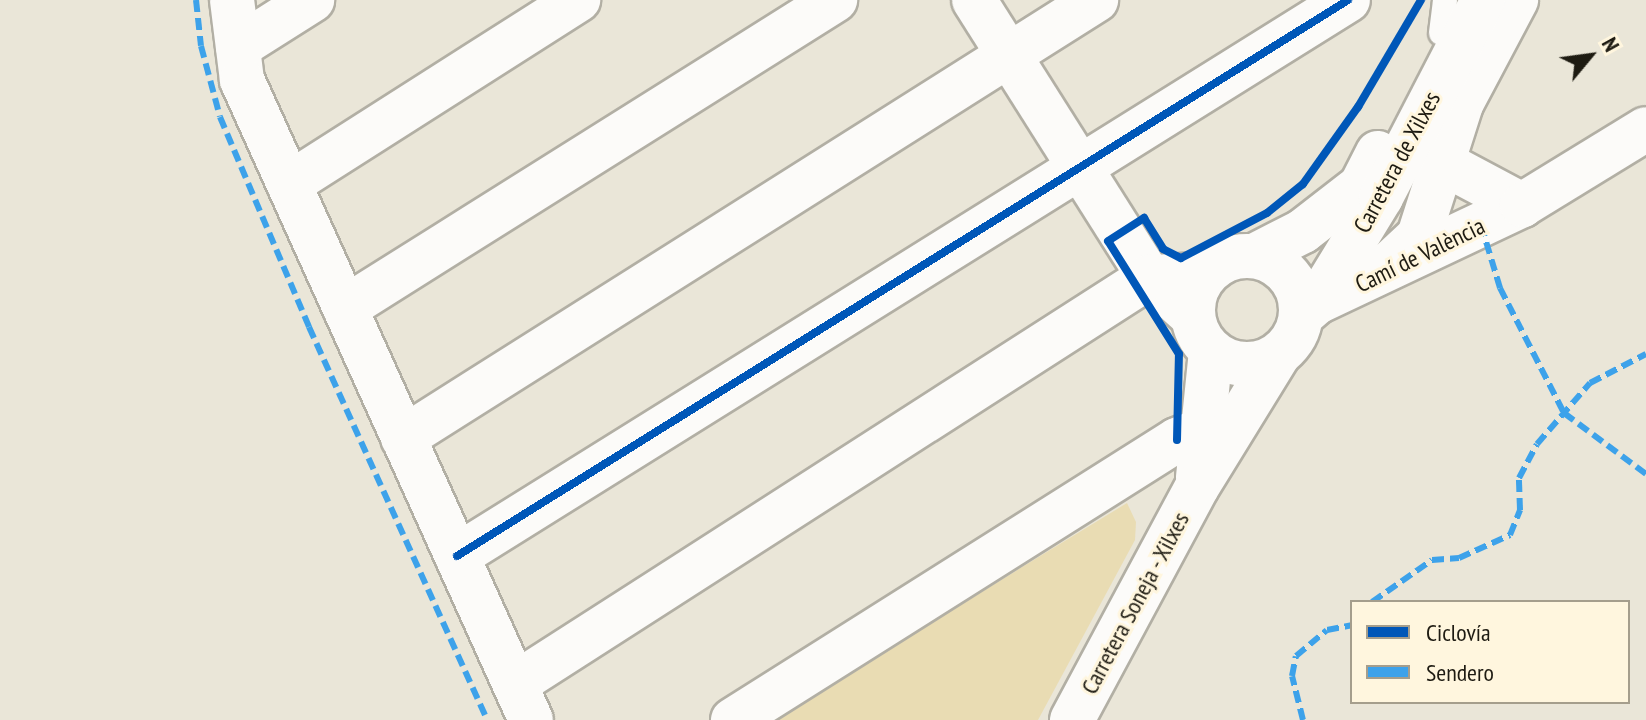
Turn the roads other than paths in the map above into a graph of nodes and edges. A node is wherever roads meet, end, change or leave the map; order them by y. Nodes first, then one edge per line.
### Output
1 (232, 0) edge
2 (312, 0) edge
3 (578, 0) edge
4 (835, 0) edge
5 (974, 0) edge
6 (1096, 0) edge
7 (1348, 0) edge
8 (1483, 0) edge
9 (1516, 0) edge
10 (1538, 0) edge
11 (1448, 11) edge
12 (238, 47) junction
13 (1008, 54) junction
14 (1482, 64) junction
15 (1646, 129) edge
16 (1441, 162) junction
17 (1079, 166) junction
18 (289, 184) junction
19 (1522, 205) junction
20 (1254, 256) junction
21 (1149, 277) junction
22 (1372, 280) junction
23 (345, 308) junction
24 (1309, 309) junction
25 (1203, 314) junction
26 (1277, 357) junction
27 (1204, 429) junction
28 (403, 438) junction
29 (1197, 487) junction
30 (457, 556) junction
31 (523, 702) edge
32 (733, 720) edge
33 (1072, 720) edge

1 - 12 street
2 - 12 street
3 - 18 street
4 - 23 street
5 - 13 street
6 - 13 street
7 - 17 street
8 - 24 street, Carretera de Xilxes
9 - 14 street, Carretera de Xilxes
10 - 14 lane
11 - 20 street, Carretera de Xilxes
12 - 18 street
13 - 17 street
13 - 28 street
14 - 16 street, Carretera de Xilxes
15 - 19 street, Camí de València
16 - 19 street, Camí de València
16 - 22 street, Carretera de Xilxes
17 - 21 street
17 - 30 street
18 - 23 street
19 - 22 street, Camí de València
20 - 24 street
20 - 25 street
21 - 25 street
21 - 31 street
22 - 24 street, Camí de València
23 - 28 street
24 - 26 street
25 - 26 street
25 - 27 street
26 - 29 street
27 - 29 street
27 - 32 street
28 - 30 street
29 - 33 street, Carretera Soneja - Xilxes
30 - 31 street

